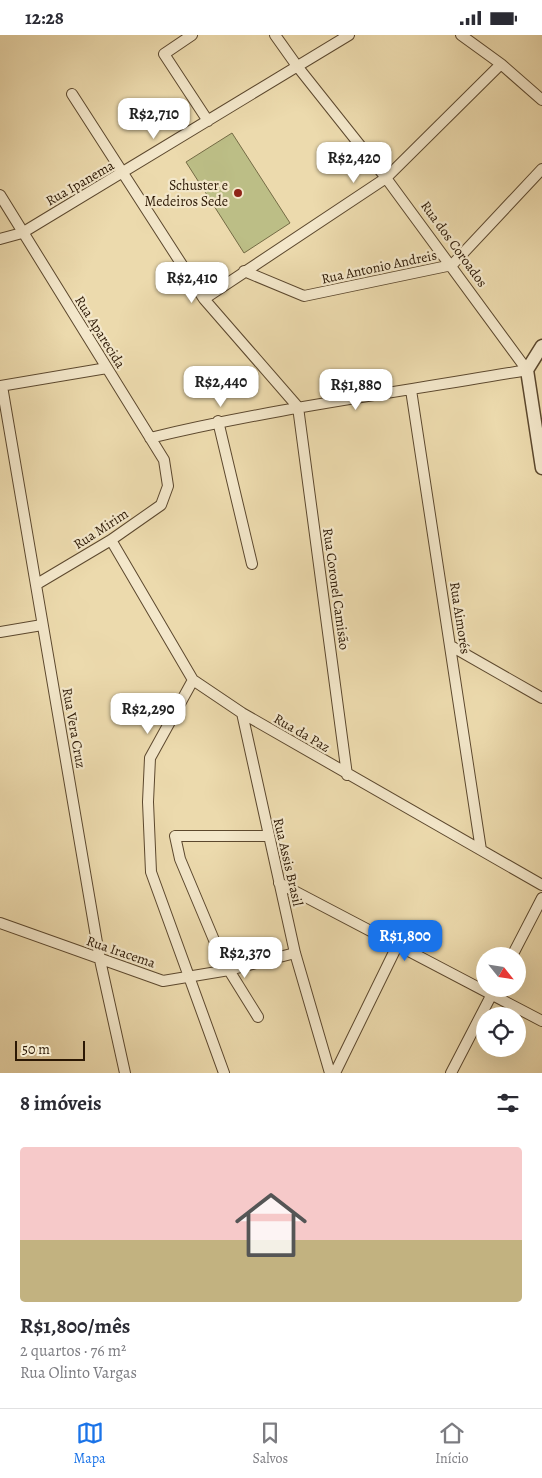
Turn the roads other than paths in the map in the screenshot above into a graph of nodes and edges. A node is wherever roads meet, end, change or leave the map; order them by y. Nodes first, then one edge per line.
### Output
1 (192, 35) edge
2 (275, 35) edge
3 (350, 35) edge
4 (461, 35) edge
5 (501, 64) junction
6 (297, 66) junction
7 (72, 94) dead end
8 (542, 100) edge
9 (208, 121) junction
10 (542, 169) edge
11 (124, 173) junction
12 (386, 178) junction
13 (0, 195) edge
14 (22, 233) junction
15 (0, 239) edge
16 (452, 265) junction
17 (244, 271) junction
18 (204, 299) junction
19 (542, 346) edge
20 (107, 368) junction
21 (542, 368) edge
22 (528, 370) junction
23 (1, 386) edge
24 (411, 390) junction
25 (298, 407) junction
26 (218, 421) junction
27 (150, 437) junction
28 (542, 468) edge
29 (168, 486) joint
30 (111, 540) junction
31 (252, 564) dead end
32 (38, 585) junction
33 (42, 625) junction
34 (0, 632) edge
35 (450, 647) junction
36 (193, 680) junction
37 (542, 698) edge
38 (242, 713) junction
39 (347, 775) junction
40 (268, 836) junction
41 (481, 850) junction
42 (278, 883) junction
43 (542, 885) edge
44 (542, 898) edge
45 (0, 923) edge
46 (398, 944) junction
47 (517, 947) edge
48 (295, 953) junction
49 (100, 959) junction
50 (229, 970) junction
51 (188, 977) junction
52 (476, 983) edge
53 (490, 997) edge
54 (501, 997) edge
55 (258, 1017) dead end
56 (542, 1021) edge
57 (125, 1073) edge
58 (224, 1073) edge
59 (330, 1073) edge
60 (335, 1073) edge
61 (451, 1073) edge

1 - 9 street
2 - 6 street, Rua dos Coroados
3 - 6 street, Rua Ipanema
4 - 5 street
5 - 8 street
5 - 12 street
6 - 9 street, Rua Ipanema
6 - 12 street, Rua dos Coroados
7 - 11 street
9 - 11 street, Rua Ipanema
10 - 16 street, Rua Antonio Andreis
11 - 14 street, Rua Ipanema
11 - 18 street
12 - 16 street, Rua dos Coroados
12 - 17 street
13 - 14 street, Rua Aparecida
14 - 15 street, Rua Ipanema
14 - 20 street, Rua Aparecida
16 - 17 street, Rua Antonio Andreis
16 - 22 street, Rua dos Coroados
17 - 18 street
18 - 25 street
19 - 22 street
20 - 23 street
20 - 27 street, Rua Aparecida
21 - 22 street
22 - 24 street
22 - 28 street, Rua dos Coroados
23 - 32 street, Rua Vera Cruz
24 - 25 street
24 - 35 street, Rua Aimorés
25 - 26 street
25 - 39 street, Rua Coronel Camisão
26 - 27 street
26 - 31 street
27 - 29 street, Rua Aparecida
29 - 30 street, Rua Mirim
30 - 32 street, Rua Mirim
30 - 36 street, Rua da Paz
32 - 33 street, Rua Vera Cruz
33 - 34 street
33 - 49 street, Rua Vera Cruz
35 - 37 street
35 - 41 street, Rua Aimorés
36 - 38 street, Rua da Paz
36 - 51 street
38 - 39 street, Rua da Paz
38 - 40 street, Rua Assis Brasil
39 - 41 street, Rua da Paz
40 - 42 street, Rua Assis Brasil
40 - 50 street
41 - 43 street, Rua da Paz
42 - 46 street
42 - 48 street, Rua Assis Brasil
44 - 47 street
45 - 49 street, Rua Iracema
46 - 52 street
46 - 60 street
48 - 50 street, Rua Iracema
48 - 59 street, Rua Assis Brasil
49 - 51 street, Rua Iracema
49 - 57 street, Rua Vera Cruz
50 - 51 street, Rua Iracema
50 - 55 street
51 - 58 street
53 - 61 street
54 - 56 street

